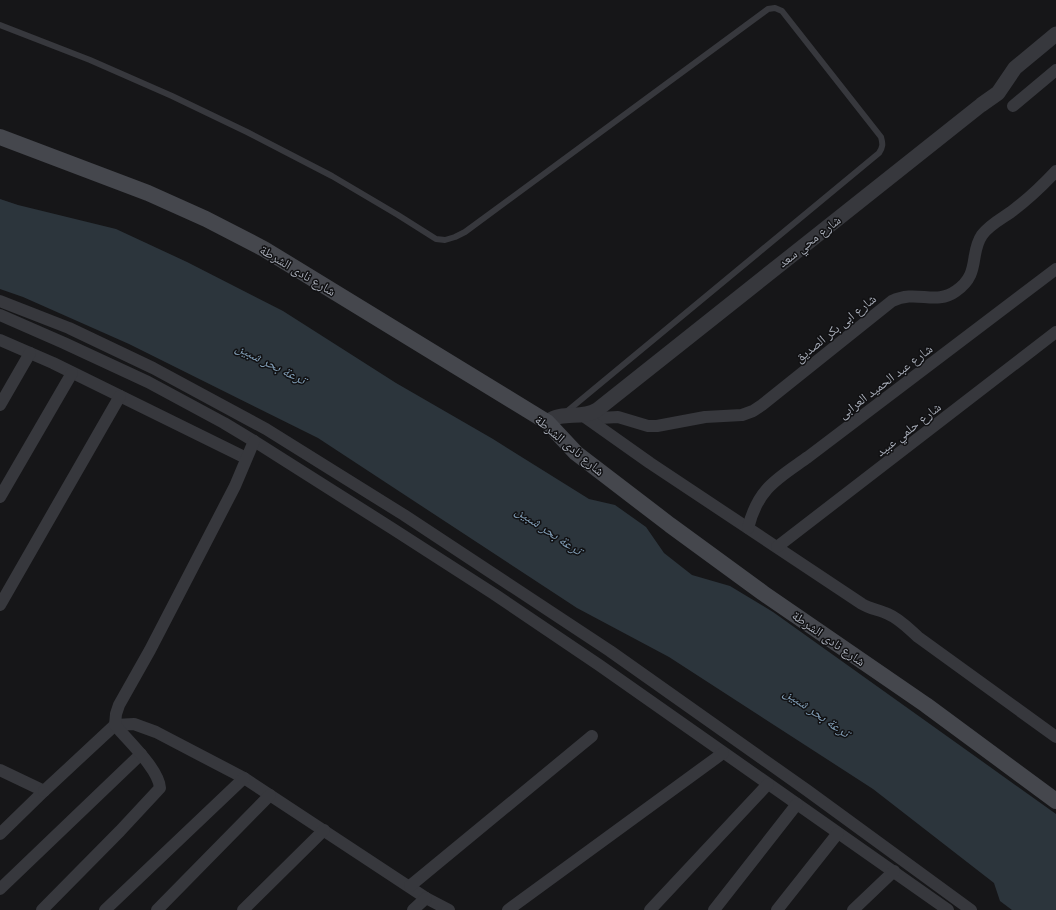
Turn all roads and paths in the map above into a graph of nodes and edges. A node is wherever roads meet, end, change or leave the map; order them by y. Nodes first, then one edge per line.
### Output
1 (0, 26) edge
2 (1056, 34) edge
3 (1056, 70) edge
4 (1013, 106) dead end
5 (0, 136) edge
6 (1056, 171) edge
7 (1056, 270) edge
8 (0, 301) edge
9 (0, 315) edge
10 (1056, 332) edge
11 (0, 340) edge
12 (30, 353) junction
13 (72, 373) junction
14 (120, 396) junction
15 (0, 405) edge
16 (562, 415) junction
17 (582, 416) junction
18 (547, 422) junction
19 (254, 441) junction
20 (246, 458) junction
21 (0, 496) edge
22 (748, 528) junction
23 (777, 547) junction
24 (0, 605) edge
25 (115, 724) junction
26 (592, 736) dead end
27 (1056, 737) edge
28 (723, 753) junction
29 (141, 754) junction
30 (0, 770) edge
31 (244, 778) junction
32 (768, 784) junction
33 (44, 791) junction
34 (270, 794) junction
35 (1056, 801) edge
36 (796, 804) junction
37 (324, 830) junction
38 (0, 834) edge
39 (838, 834) junction
40 (894, 871) junction
41 (410, 886) junction
42 (0, 889) edge
43 (426, 898) junction
44 (945, 909) edge
45 (42, 910) edge
46 (105, 910) edge
47 (157, 910) edge
48 (243, 910) edge
49 (413, 910) edge
50 (449, 910) edge
51 (508, 910) edge
52 (650, 910) edge
53 (714, 910) edge
54 (777, 910) edge
55 (853, 910) edge
56 (971, 910) edge

1 - 16 lane
2 - 17 street, شارع محي سعد
3 - 4 street
5 - 18 main road, شارع نادى الشرطة
6 - 17 street, شارع ابى بكر الصديق
7 - 22 street, شارع عبد الحميد العرابى
8 - 56 street
9 - 19 street
10 - 23 street, شارع حلمي عبيد
11 - 12 street
12 - 13 street
12 - 15 street
13 - 14 street
13 - 21 street
14 - 20 street
14 - 24 street
16 - 17 street, شارع محي سعد
16 - 18 street, شارع محي سعد
17 - 22 street
18 - 35 main road, شارع نادى الشرطة
19 - 20 street
19 - 28 street
20 - 25 street
22 - 23 street
23 - 27 street
25 - 29 street
25 - 31 street
25 - 33 street
26 - 41 street
28 - 32 street
28 - 51 street
29 - 42 street
29 - 45 street
30 - 33 street
31 - 34 street
31 - 46 street
32 - 36 street
32 - 52 street
33 - 38 street
34 - 37 street
34 - 47 street
36 - 39 street
36 - 53 street
37 - 41 street
37 - 48 street
39 - 40 street
39 - 54 street
40 - 44 street
40 - 55 street
41 - 43 street
43 - 49 street
43 - 50 street

